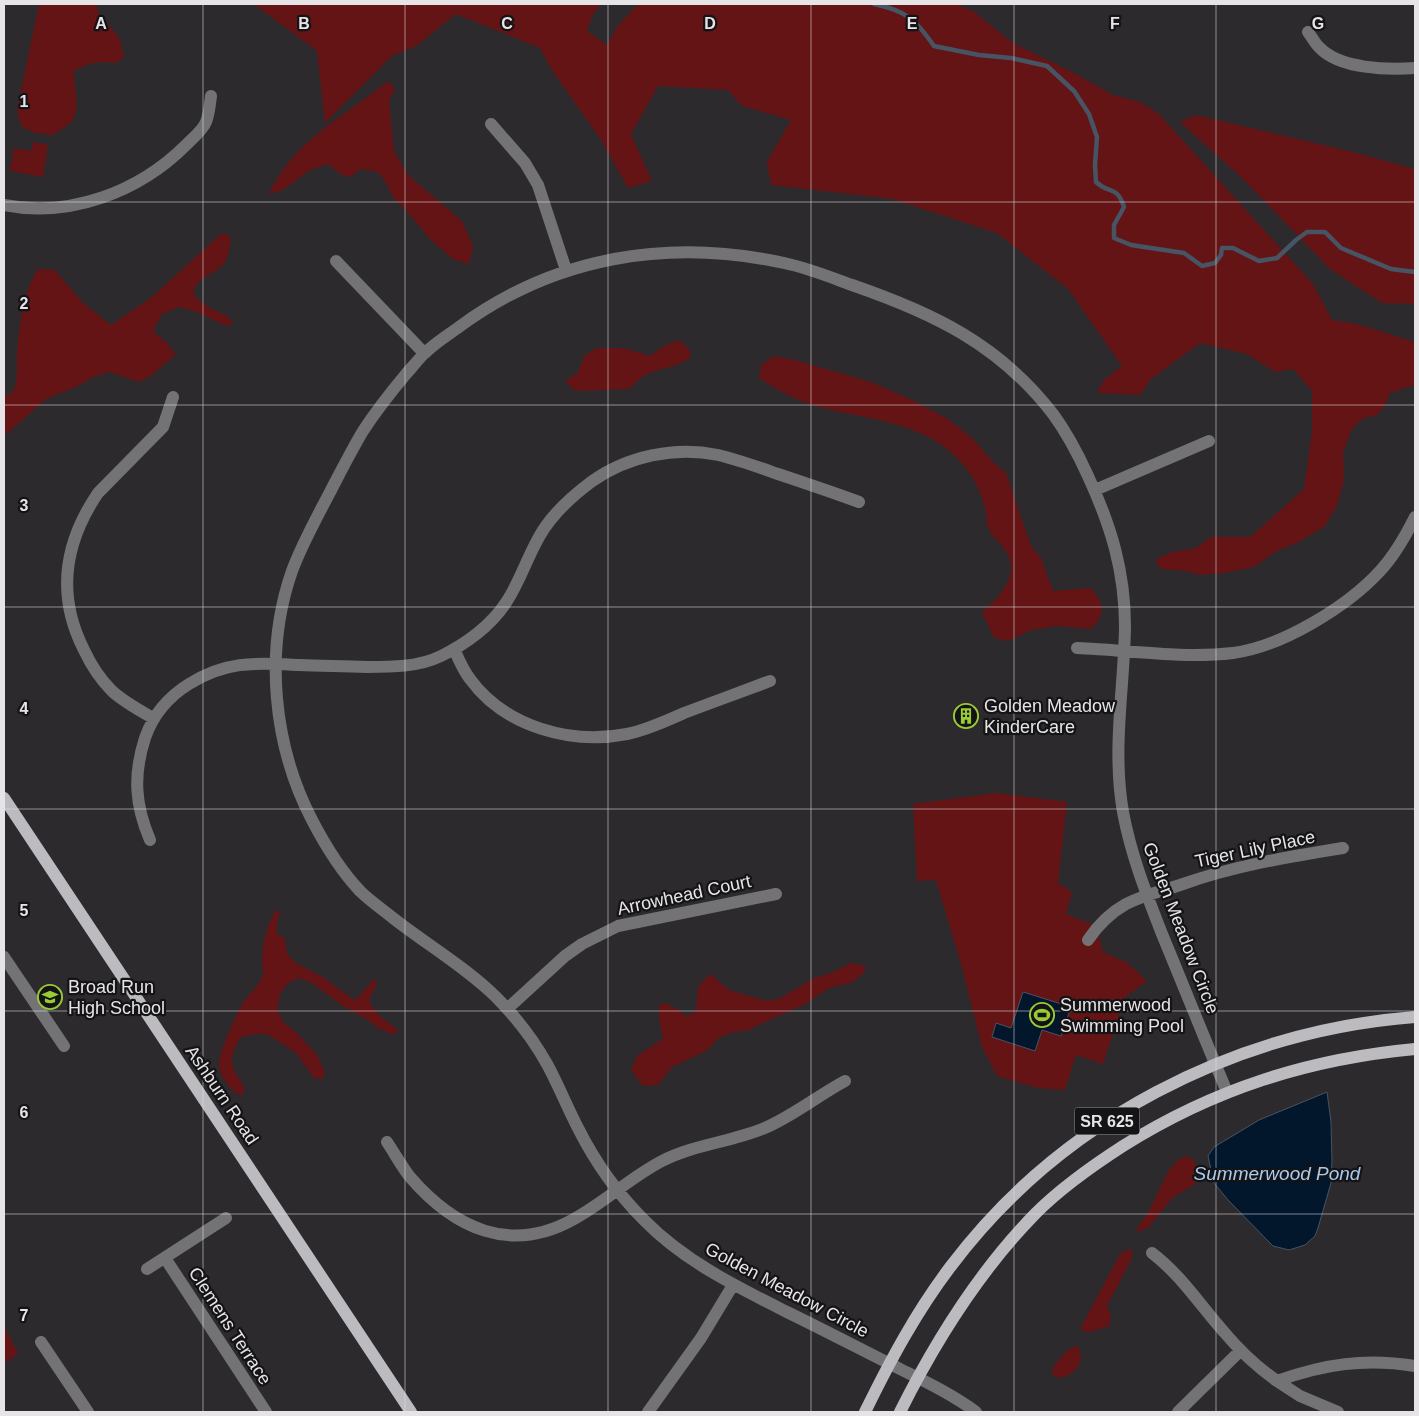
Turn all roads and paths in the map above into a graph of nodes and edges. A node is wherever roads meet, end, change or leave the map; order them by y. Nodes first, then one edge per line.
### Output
1 (1308, 32) dead end
2 (1415, 68) edge
3 (211, 96) dead end
4 (491, 124) dead end
5 (4, 205) edge
6 (336, 261) dead end
7 (566, 270) junction
8 (424, 353) junction
9 (173, 397) dead end
10 (1209, 441) dead end
11 (1095, 490) junction
12 (859, 502) dead end
13 (1415, 517) edge
14 (1077, 648) dead end
15 (454, 649) junction
16 (1124, 651) junction
17 (277, 664) junction
18 (770, 681) dead end
19 (153, 718) junction
20 (4, 798) edge
21 (150, 840) dead end
22 (1343, 848) dead end
23 (776, 894) dead end
24 (1146, 895) junction
25 (1088, 940) dead end
26 (4, 956) edge
27 (507, 1009) junction
28 (1415, 1017) edge
29 (64, 1046) dead end
30 (1415, 1049) edge
31 (1215, 1064) junction
32 (845, 1081) dead end
33 (1227, 1092) junction
34 (387, 1142) dead end
35 (617, 1190) junction
36 (226, 1218) dead end
37 (1152, 1253) dead end
38 (165, 1258) junction
39 (147, 1269) dead end
40 (733, 1284) junction
41 (41, 1342) dead end
42 (1240, 1351) junction
43 (889, 1363) junction
44 (1415, 1366) edge
45 (917, 1377) junction
46 (1277, 1381) junction
47 (88, 1412) edge
48 (266, 1412) edge
49 (411, 1412) edge
50 (648, 1412) edge
51 (865, 1412) edge
52 (900, 1412) edge
53 (976, 1412) edge
54 (1178, 1412) edge
55 (1338, 1412) edge

1 - 2 street
3 - 5 street
4 - 7 street
6 - 8 street
7 - 8 street, Golden Meadow Circle
7 - 11 street, Golden Meadow Circle
8 - 17 street, Golden Meadow Circle
9 - 19 street
10 - 11 street
11 - 16 street, Golden Meadow Circle
12 - 15 street
13 - 16 street
14 - 16 street
15 - 17 street
15 - 18 street
16 - 24 street, Golden Meadow Circle
17 - 19 street
17 - 27 street, Golden Meadow Circle
19 - 21 street
20 - 49 main road, Ashburn Road
22 - 24 street, Tiger Lily Place
23 - 27 street, Arrowhead Court
24 - 25 street, Tiger Lily Place
24 - 31 street, Golden Meadow Circle
26 - 29 street
27 - 35 street, Golden Meadow Circle
28 - 31 main road, SR 625
30 - 33 main road, SR 625
31 - 33 street, Golden Meadow Circle
31 - 43 main road, SR 625
32 - 35 street
33 - 45 main road, SR 625
34 - 35 street
35 - 40 street, Golden Meadow Circle
36 - 38 street, Clemens Terrace
37 - 42 street
38 - 39 street, Clemens Terrace
38 - 48 street, Clemens Terrace
40 - 43 street, Golden Meadow Circle
40 - 50 street
41 - 47 street
42 - 46 street
42 - 54 street
43 - 45 street, Golden Meadow Circle
43 - 51 main road, SR 625
44 - 46 street
45 - 52 main road, SR 625
45 - 53 street, Golden Meadow Circle
46 - 55 street

